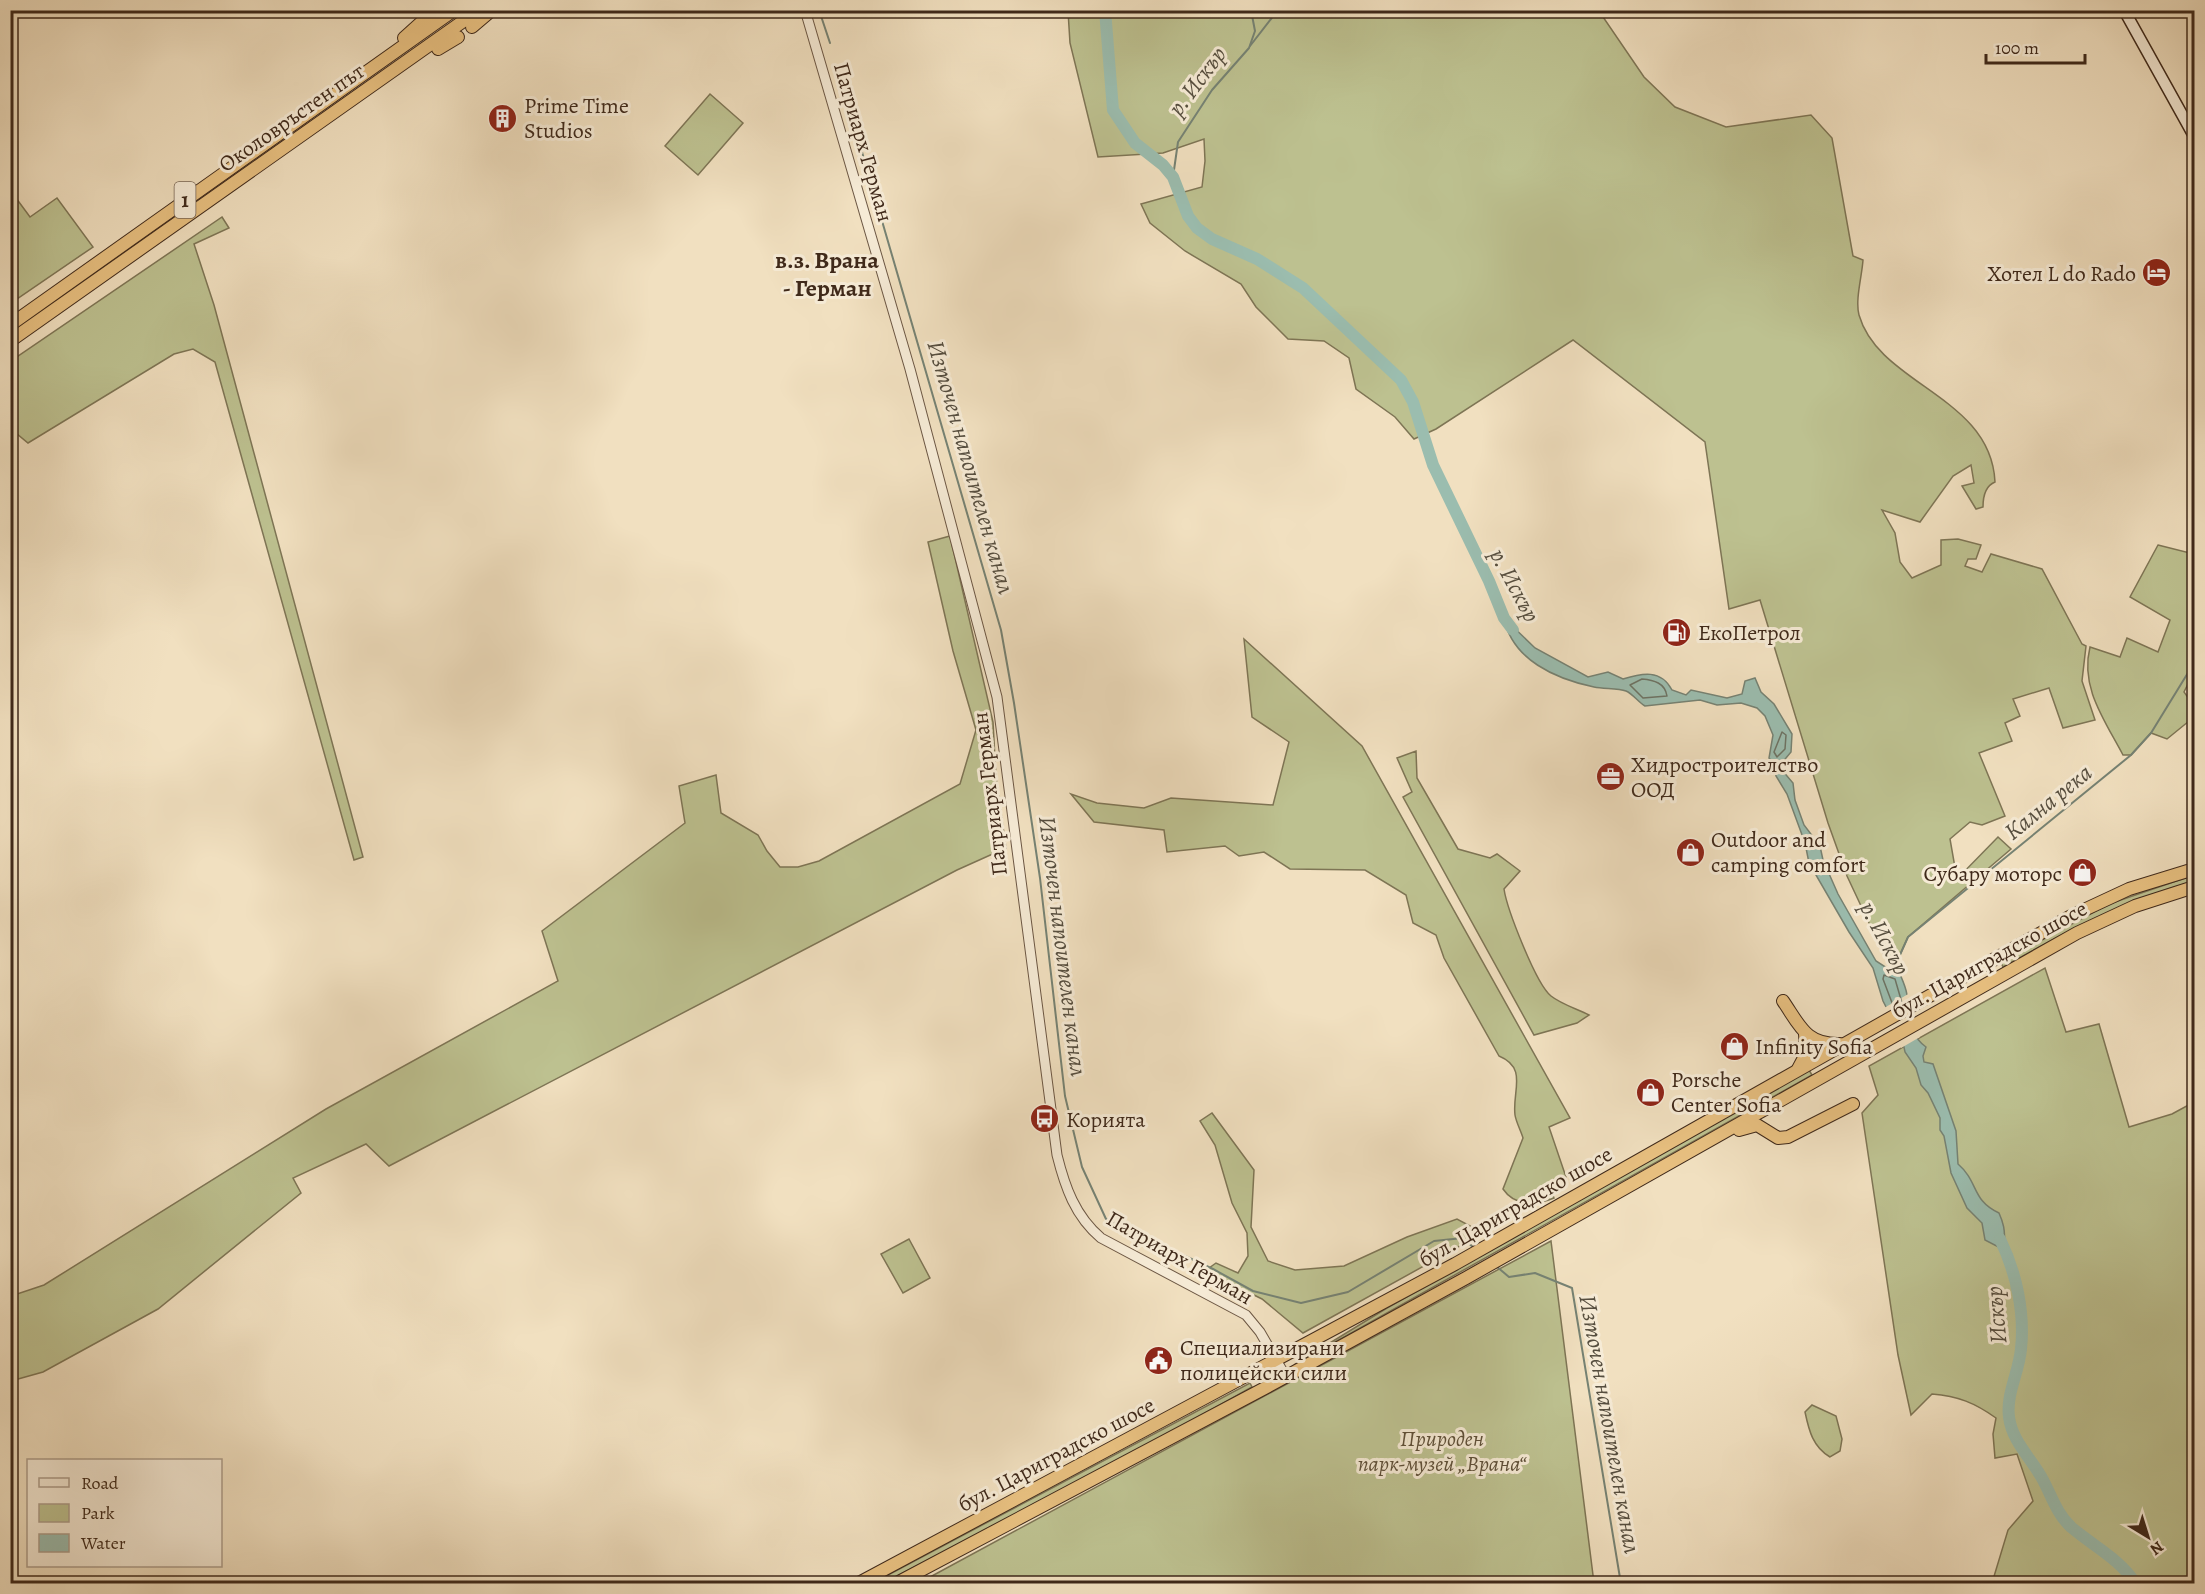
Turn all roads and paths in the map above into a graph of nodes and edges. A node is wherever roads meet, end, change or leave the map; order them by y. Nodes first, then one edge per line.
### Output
1 (435, 10) edge
2 (454, 10) edge
3 (479, 10) edge
4 (492, 10) edge
5 (806, 10) edge
6 (2124, 10) edge
7 (472, 27) dead end
8 (458, 37) dead end
9 (360, 76) junction
10 (347, 104) junction
11 (2194, 136) edge
12 (10, 325) edge
13 (10, 341) edge
14 (2194, 868) edge
15 (2194, 887) edge
16 (1783, 1001) dead end
17 (1805, 1033) junction
18 (1844, 1044) junction
19 (1796, 1071) junction
20 (1800, 1090) junction
21 (1853, 1104) dead end
22 (1768, 1130) junction
23 (1705, 1144) junction
24 (1278, 1361) junction
25 (1286, 1377) junction
26 (856, 1584) edge
27 (895, 1584) edge

1 - 9 highway
2 - 9 highway, Околовръстен път / 1
3 - 10 highway, Околовръстен път / 1
4 - 7 highway
5 - 24 street, Патриарх Герман
6 - 11 main road
8 - 10 highway
9 - 12 highway, Околовръстен път / 1
10 - 13 highway, Околовръстен път / 1
14 - 18 highway, бул. Цариградско шосе
15 - 20 highway, бул. Цариградско шосе
16 - 17 highway
17 - 18 highway
17 - 19 highway
18 - 19 highway, бул. Цариградско шосе
19 - 24 highway, бул. Цариградско шосе
20 - 22 highway
20 - 23 highway, бул. Цариградско шосе
21 - 22 highway
22 - 23 highway
23 - 25 highway, бул. Цариградско шосе
24 - 25 street, Патриарх Герман
24 - 26 highway, бул. Цариградско шосе
25 - 27 highway, бул. Цариградско шосе

